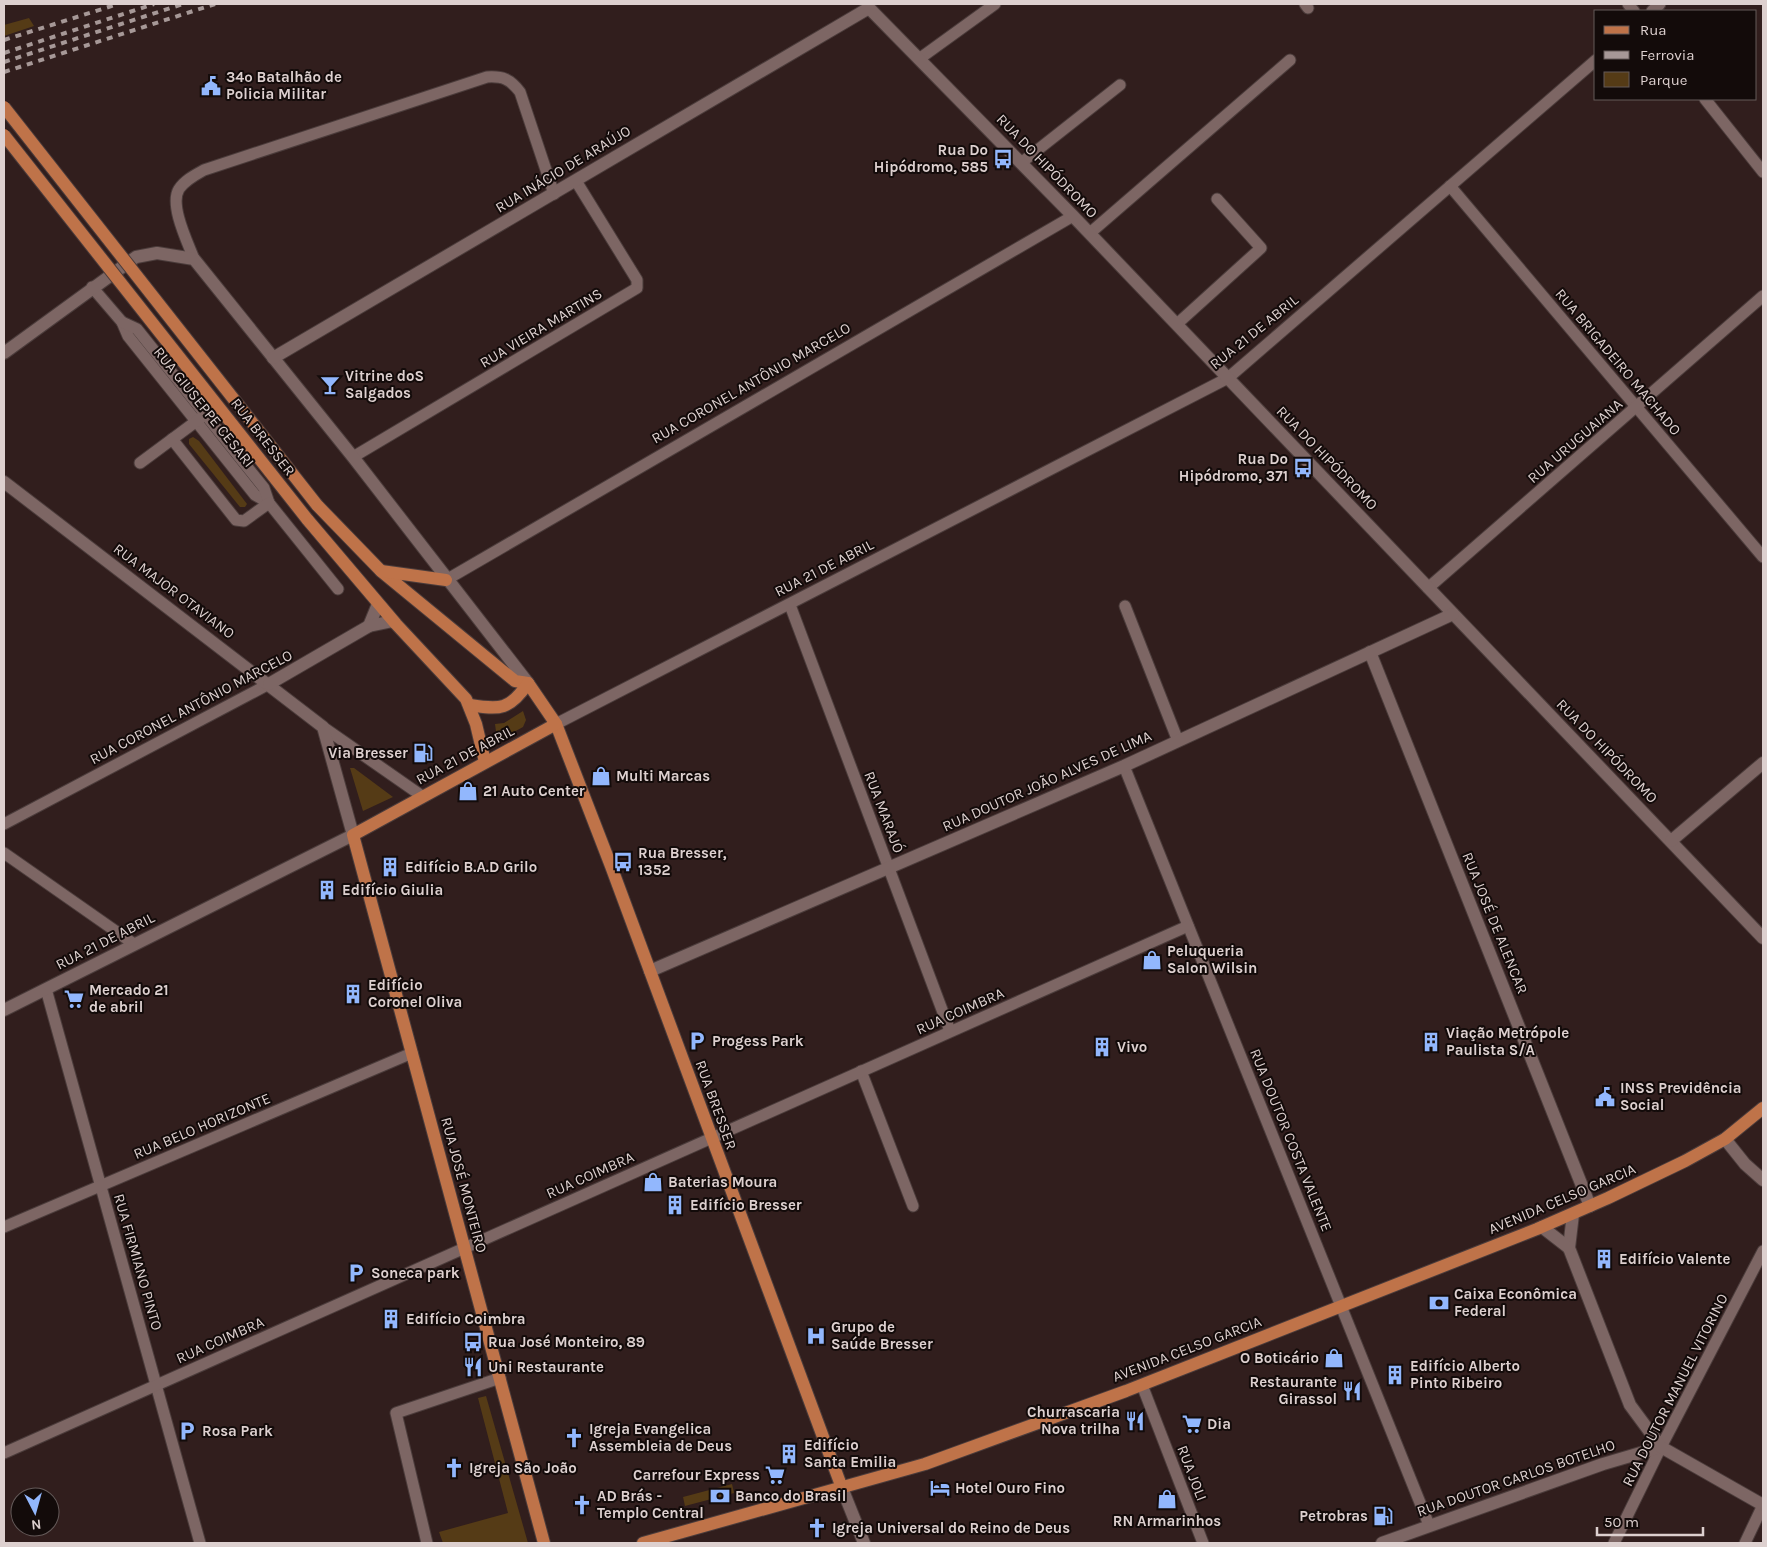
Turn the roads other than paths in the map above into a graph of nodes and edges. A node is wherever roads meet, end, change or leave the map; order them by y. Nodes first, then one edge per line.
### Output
1 (995, 4) edge
2 (867, 6) edge
3 (919, 58) junction
4 (1290, 60) dead end
5 (1594, 62) edge
6 (1120, 85) dead end
7 (1706, 100) edge
8 (4, 107) edge
9 (4, 135) edge
10 (1021, 163) junction
11 (1763, 172) edge
12 (576, 181) junction
13 (1450, 186) junction
14 (554, 194) junction
15 (1217, 199) dead end
16 (1073, 216) junction
17 (1090, 234) junction
18 (194, 260) junction
19 (92, 287) junction
20 (1763, 296) edge
21 (1177, 324) junction
22 (4, 352) edge
23 (273, 358) junction
24 (1228, 378) junction
25 (1636, 408) junction
26 (201, 418) junction
27 (172, 439) junction
28 (353, 457) junction
29 (140, 463) dead end
30 (4, 482) edge
31 (269, 504) junction
32 (1763, 556) edge
33 (381, 570) junction
34 (446, 580) junction
35 (1428, 588) junction
36 (338, 589) dead end
37 (378, 604) junction
38 (790, 605) junction
39 (1125, 606) dead end
40 (1453, 614) junction
41 (393, 621) junction
42 (369, 626) junction
43 (1370, 652) junction
44 (269, 684) junction
45 (528, 684) junction
46 (470, 705) junction
47 (556, 724) junction
48 (322, 727) junction
49 (1178, 741) junction
50 (485, 762) junction
51 (1763, 763) edge
52 (1124, 766) junction
53 (422, 796) junction
54 (4, 824) edge
55 (353, 835) junction
56 (1671, 841) junction
57 (4, 853) edge
58 (890, 868) junction
59 (1188, 926) junction
60 (1763, 938) edge
61 (134, 944) junction
62 (650, 971) junction
63 (46, 989) junction
64 (4, 1010) edge
65 (950, 1031) junction
66 (412, 1053) junction
67 (861, 1072) junction
68 (1763, 1108) edge
69 (711, 1138) junction
70 (1725, 1139) junction
71 (1763, 1180) edge
72 (101, 1186) junction
73 (913, 1206) dead end
74 (1590, 1206) junction
75 (1573, 1214) junction
76 (4, 1227) edge
77 (1542, 1227) junction
78 (464, 1248) junction
79 (1569, 1248) junction
80 (1763, 1251) edge
81 (1342, 1306) junction
82 (500, 1378) junction
83 (157, 1385) junction
84 (1142, 1385) junction
85 (1661, 1447) junction
86 (4, 1453) edge
87 (842, 1488) junction
88 (1763, 1505) edge
89 (1429, 1525) junction
90 (200, 1543) edge
91 (427, 1543) edge
92 (544, 1543) edge
93 (643, 1543) edge
94 (864, 1543) edge
95 (1203, 1543) edge
96 (1382, 1543) edge
97 (1614, 1543) edge
98 (1745, 1543) edge

1 - 3 street
2 - 3 street, RUA DO HIPÓDROMO
2 - 12 street, RUA INÁCIO DE ARAÚJO
3 - 10 street, RUA DO HIPÓDROMO
4 - 17 street
5 - 13 street, RUA 21 DE ABRIL
6 - 10 street
7 - 11 street
8 - 33 main road, RUA BRESSER, bridge
9 - 37 main road, RUA BRESSER, bridge
10 - 16 street, RUA DO HIPÓDROMO
12 - 14 street, RUA INÁCIO DE ARAÚJO
12 - 28 street, RUA VIEIRA MARTINS
13 - 24 street, RUA 21 DE ABRIL
13 - 25 street, RUA BRIGADEIRO MACHADO
14 - 18 street
14 - 23 street, RUA INÁCIO DE ARAÚJO
15 - 21 street
16 - 17 street, RUA DO HIPÓDROMO
16 - 34 street, RUA CORONEL ANTÔNIO MARCELO
17 - 21 street, RUA DO HIPÓDROMO
18 - 19 street
18 - 23 street, RUA BRESSER
19 - 22 street
19 - 26 street, RUA GIUSEPPE CESARI
20 - 25 street, RUA URUGUAIANA
21 - 24 street, RUA DO HIPÓDROMO
23 - 28 street, RUA BRESSER
24 - 35 street, RUA DO HIPÓDROMO
24 - 38 street, RUA 21 DE ABRIL
25 - 32 street, RUA BRIGADEIRO MACHADO
25 - 35 street, RUA URUGUAIANA
26 - 27 street
26 - 31 street, RUA GIUSEPPE CESARI
27 - 29 street
27 - 31 street
28 - 34 street, RUA BRESSER
30 - 44 street, RUA MAJOR OTAVIANO
31 - 36 street, RUA GIUSEPPE CESARI
33 - 34 main road
33 - 45 main road, RUA BRESSER
34 - 45 street, RUA BRESSER
35 - 40 street, RUA DO HIPÓDROMO
37 - 41 main road, RUA BRESSER
37 - 42 street
38 - 47 street, RUA 21 DE ABRIL
38 - 58 street, RUA MARAJÓ
39 - 49 street
40 - 43 street, RUA DOUTOR JOÃO ALVES DE LIMA
40 - 56 street, RUA DO HIPÓDROMO
41 - 42 street, RUA CORONEL ANTÔNIO MARCELO
41 - 46 main road, RUA BRESSER
42 - 44 street, RUA CORONEL ANTÔNIO MARCELO
43 - 49 street, RUA DOUTOR JOÃO ALVES DE LIMA
43 - 74 street, RUA JOSÉ DE ALENCAR
44 - 48 street, RUA MAJOR OTAVIANO
44 - 54 street, RUA CORONEL ANTÔNIO MARCELO
45 - 46 main road
45 - 47 main road, RUA BRESSER
46 - 50 main road, RUA BRESSER
47 - 50 main road, RUA 21 DE ABRIL
47 - 62 main road, RUA BRESSER
48 - 53 street, RUA MAJOR OTAVIANO
48 - 55 street
49 - 52 street, RUA DOUTOR JOÃO ALVES DE LIMA
50 - 53 main road, RUA 21 DE ABRIL
51 - 56 street
52 - 58 street, RUA DOUTOR JOÃO ALVES DE LIMA
52 - 59 street, RUA DOUTOR COSTA VALENTE
53 - 55 main road, RUA 21 DE ABRIL
55 - 61 street, RUA 21 DE ABRIL
55 - 66 main road, RUA JOSÉ MONTEIRO
56 - 60 street, RUA DO HIPÓDROMO
57 - 61 street
58 - 62 street, RUA DOUTOR JOÃO ALVES DE LIMA
58 - 65 street, RUA MARAJÓ
59 - 65 street, RUA COIMBRA
59 - 81 street, RUA DOUTOR COSTA VALENTE
61 - 63 street, RUA 21 DE ABRIL
62 - 69 main road, RUA BRESSER
63 - 64 street, RUA 21 DE ABRIL
63 - 72 street, RUA FIRMIANO PINTO
65 - 67 street, RUA COIMBRA
66 - 72 street, RUA BELO HORIZONTE
66 - 78 main road, RUA JOSÉ MONTEIRO
67 - 69 street, RUA COIMBRA
67 - 73 street
68 - 70 main road, AVENIDA CELSO GARCIA
69 - 78 street, RUA COIMBRA
69 - 87 main road, RUA BRESSER
70 - 71 street
70 - 74 main road, AVENIDA CELSO GARCIA
72 - 76 street, RUA BELO HORIZONTE
72 - 83 street, RUA FIRMIANO PINTO
74 - 75 main road, AVENIDA CELSO GARCIA
75 - 77 main road, AVENIDA CELSO GARCIA
75 - 79 street
77 - 79 street
77 - 81 main road, AVENIDA CELSO GARCIA
78 - 82 main road, RUA JOSÉ MONTEIRO
78 - 83 street, RUA COIMBRA
79 - 85 street
80 - 85 street, RUA DOUTOR MANUEL VITORINO
81 - 84 main road, AVENIDA CELSO GARCIA
81 - 89 street, RUA DOUTOR COSTA VALENTE
82 - 91 street
82 - 92 main road, RUA JOSÉ MONTEIRO
83 - 86 street, RUA COIMBRA
83 - 90 street, RUA FIRMIANO PINTO
84 - 87 main road, AVENIDA CELSO GARCIA
84 - 95 street, RUA JOLI
85 - 88 street
85 - 89 street, RUA DOUTOR CARLOS BOTELHO
85 - 97 street, RUA DOUTOR MANUEL VITORINO
87 - 93 main road, AVENIDA CELSO GARCIA
87 - 94 street, RUA BRESSER
88 - 98 street
89 - 96 street, RUA DOUTOR CARLOS BOTELHO

